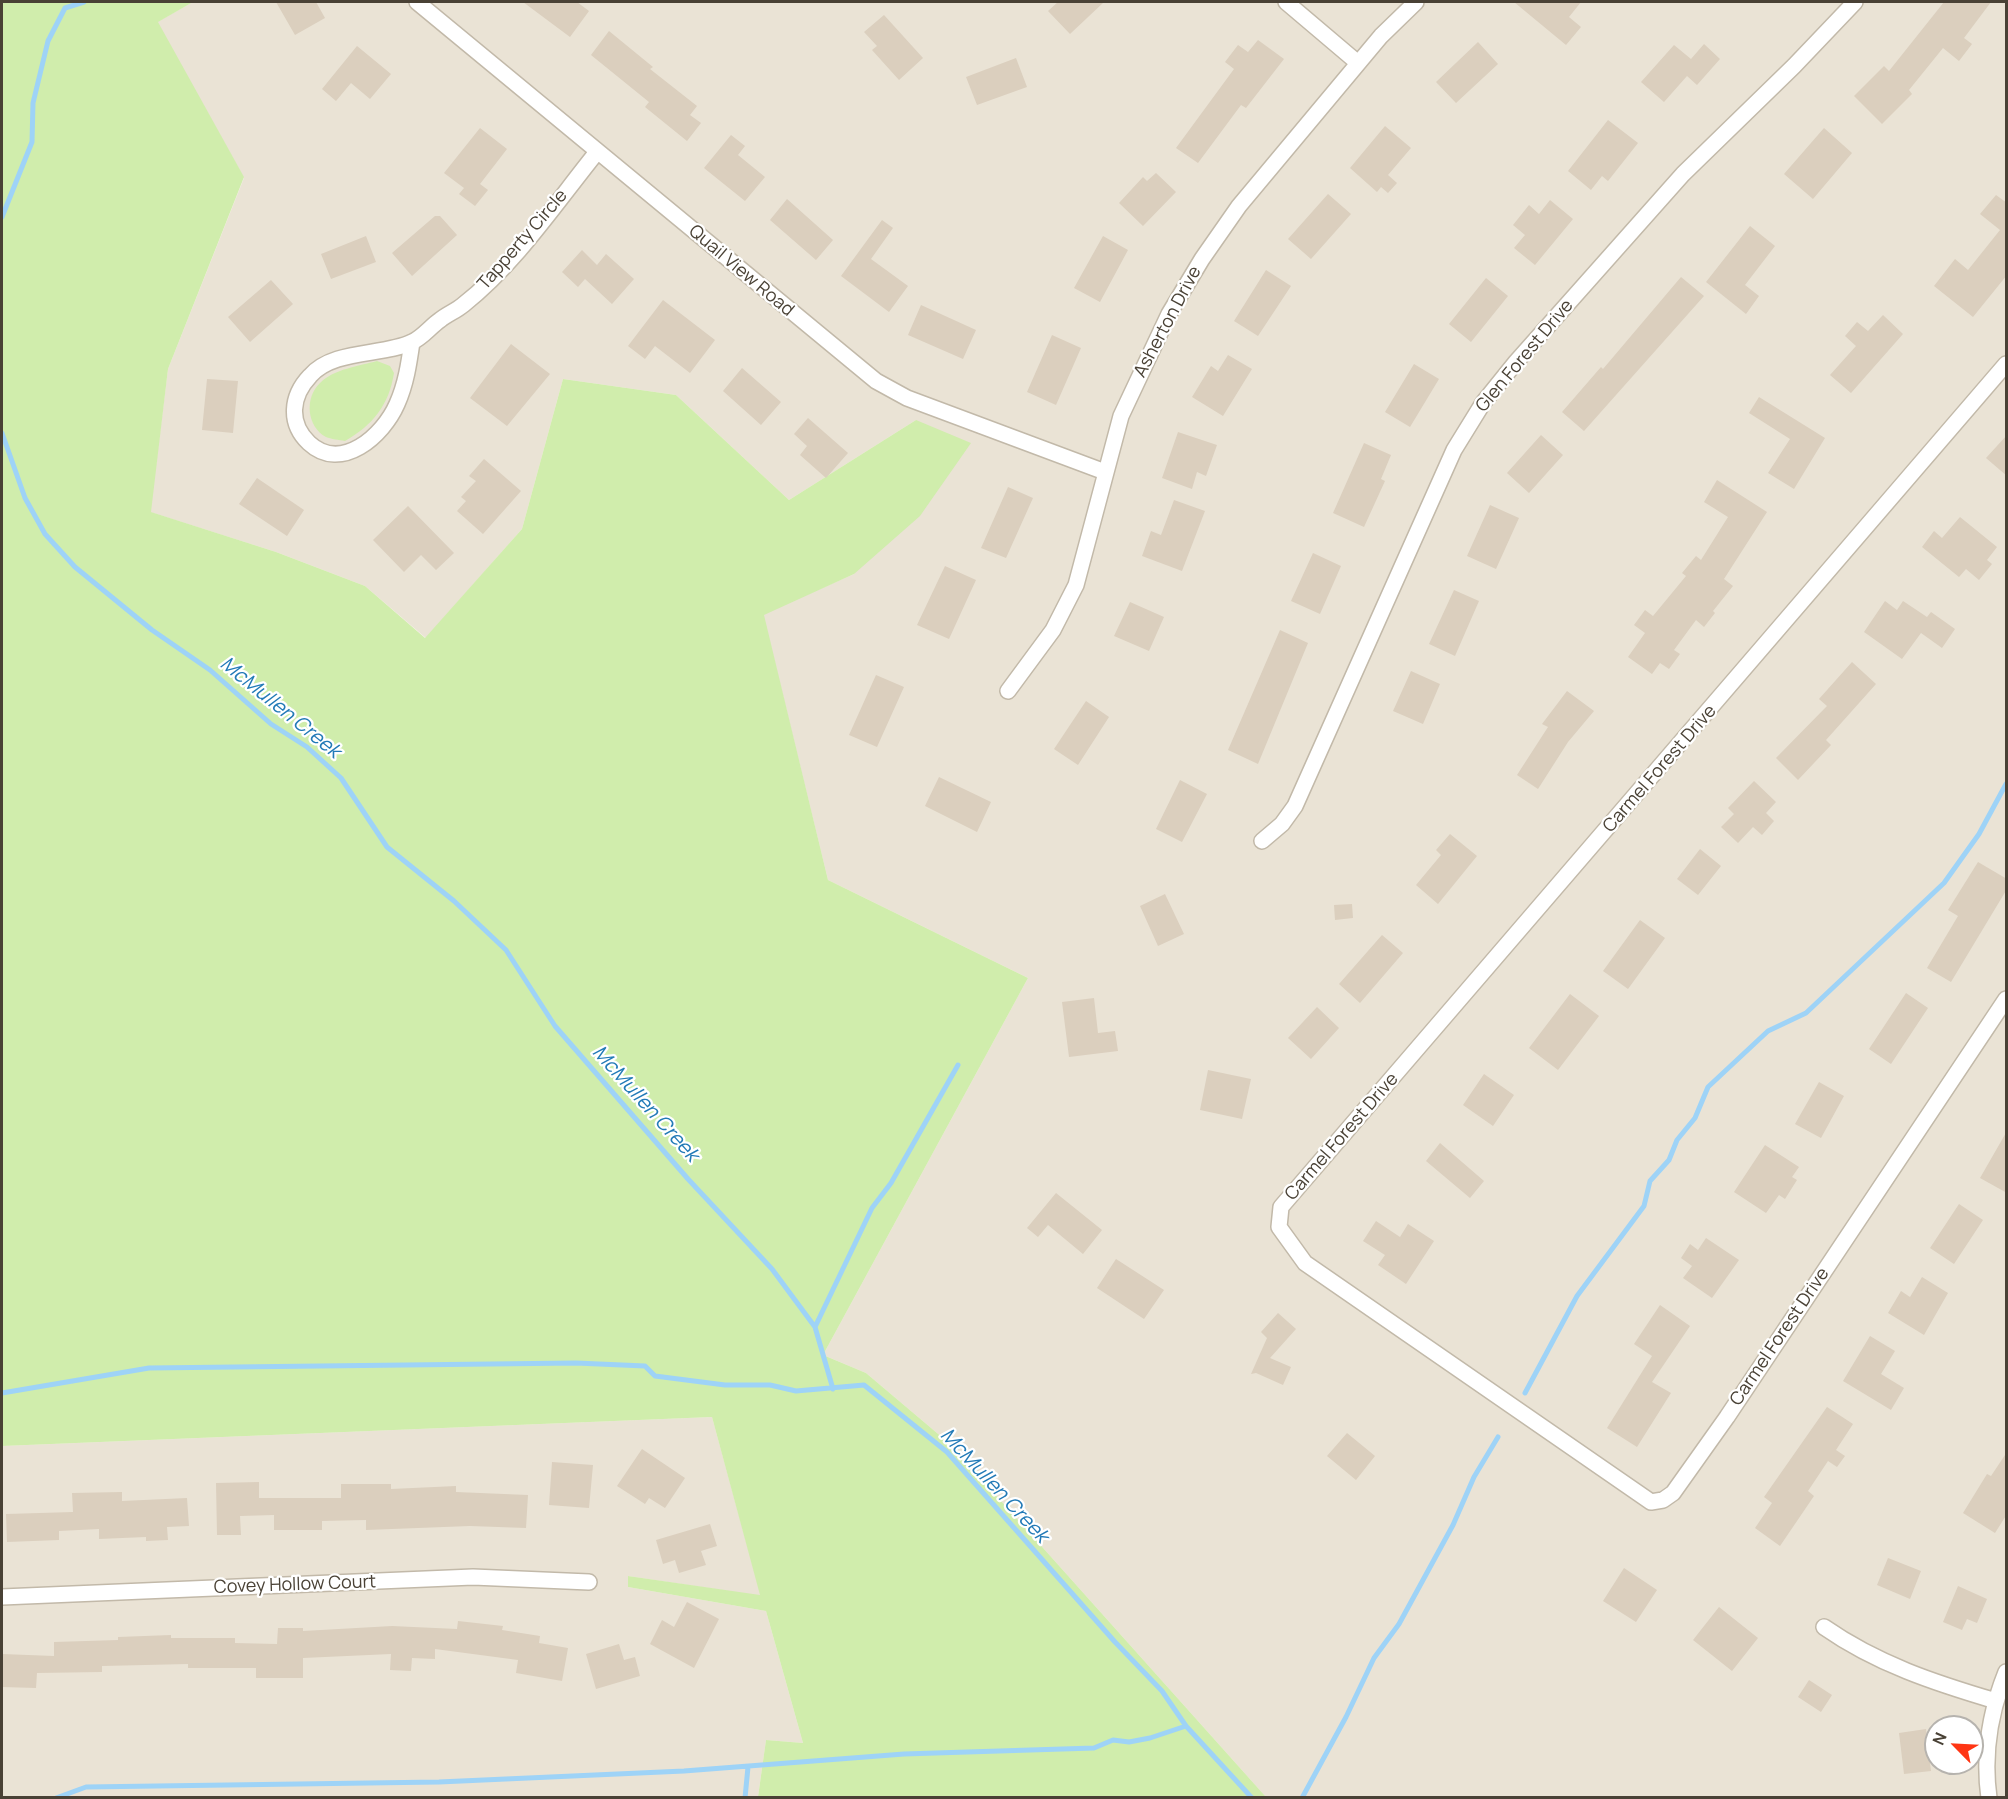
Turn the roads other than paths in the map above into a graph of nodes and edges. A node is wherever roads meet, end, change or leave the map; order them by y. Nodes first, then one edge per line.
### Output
1 (417, 2) edge
2 (1286, 2) edge
3 (1416, 2) edge
4 (1855, 2) edge
5 (1358, 63) junction
6 (597, 152) junction
7 (412, 342) junction
8 (2007, 364) edge
9 (1105, 472) junction
10 (1008, 691) dead end
11 (1262, 842) dead end
12 (2007, 999) edge
13 (589, 1582) dead end
14 (2, 1597) edge
15 (1824, 1627) dead end
16 (2007, 1672) edge
17 (1996, 1701) junction
18 (1989, 1797) edge

1 - 6 street, Quail View Road
2 - 5 street
3 - 5 street, Asherton Drive
4 - 11 street, Glen Forest Drive
5 - 9 street, Asherton Drive
6 - 7 street, Tapperty Circle
6 - 9 street, Quail View Road
7 - 7 street, Tapperty Circle
8 - 12 street, Carmel Forest Drive
9 - 10 street, Asherton Drive
13 - 14 street, Covey Hollow Court
15 - 17 street
16 - 17 street
17 - 18 street

